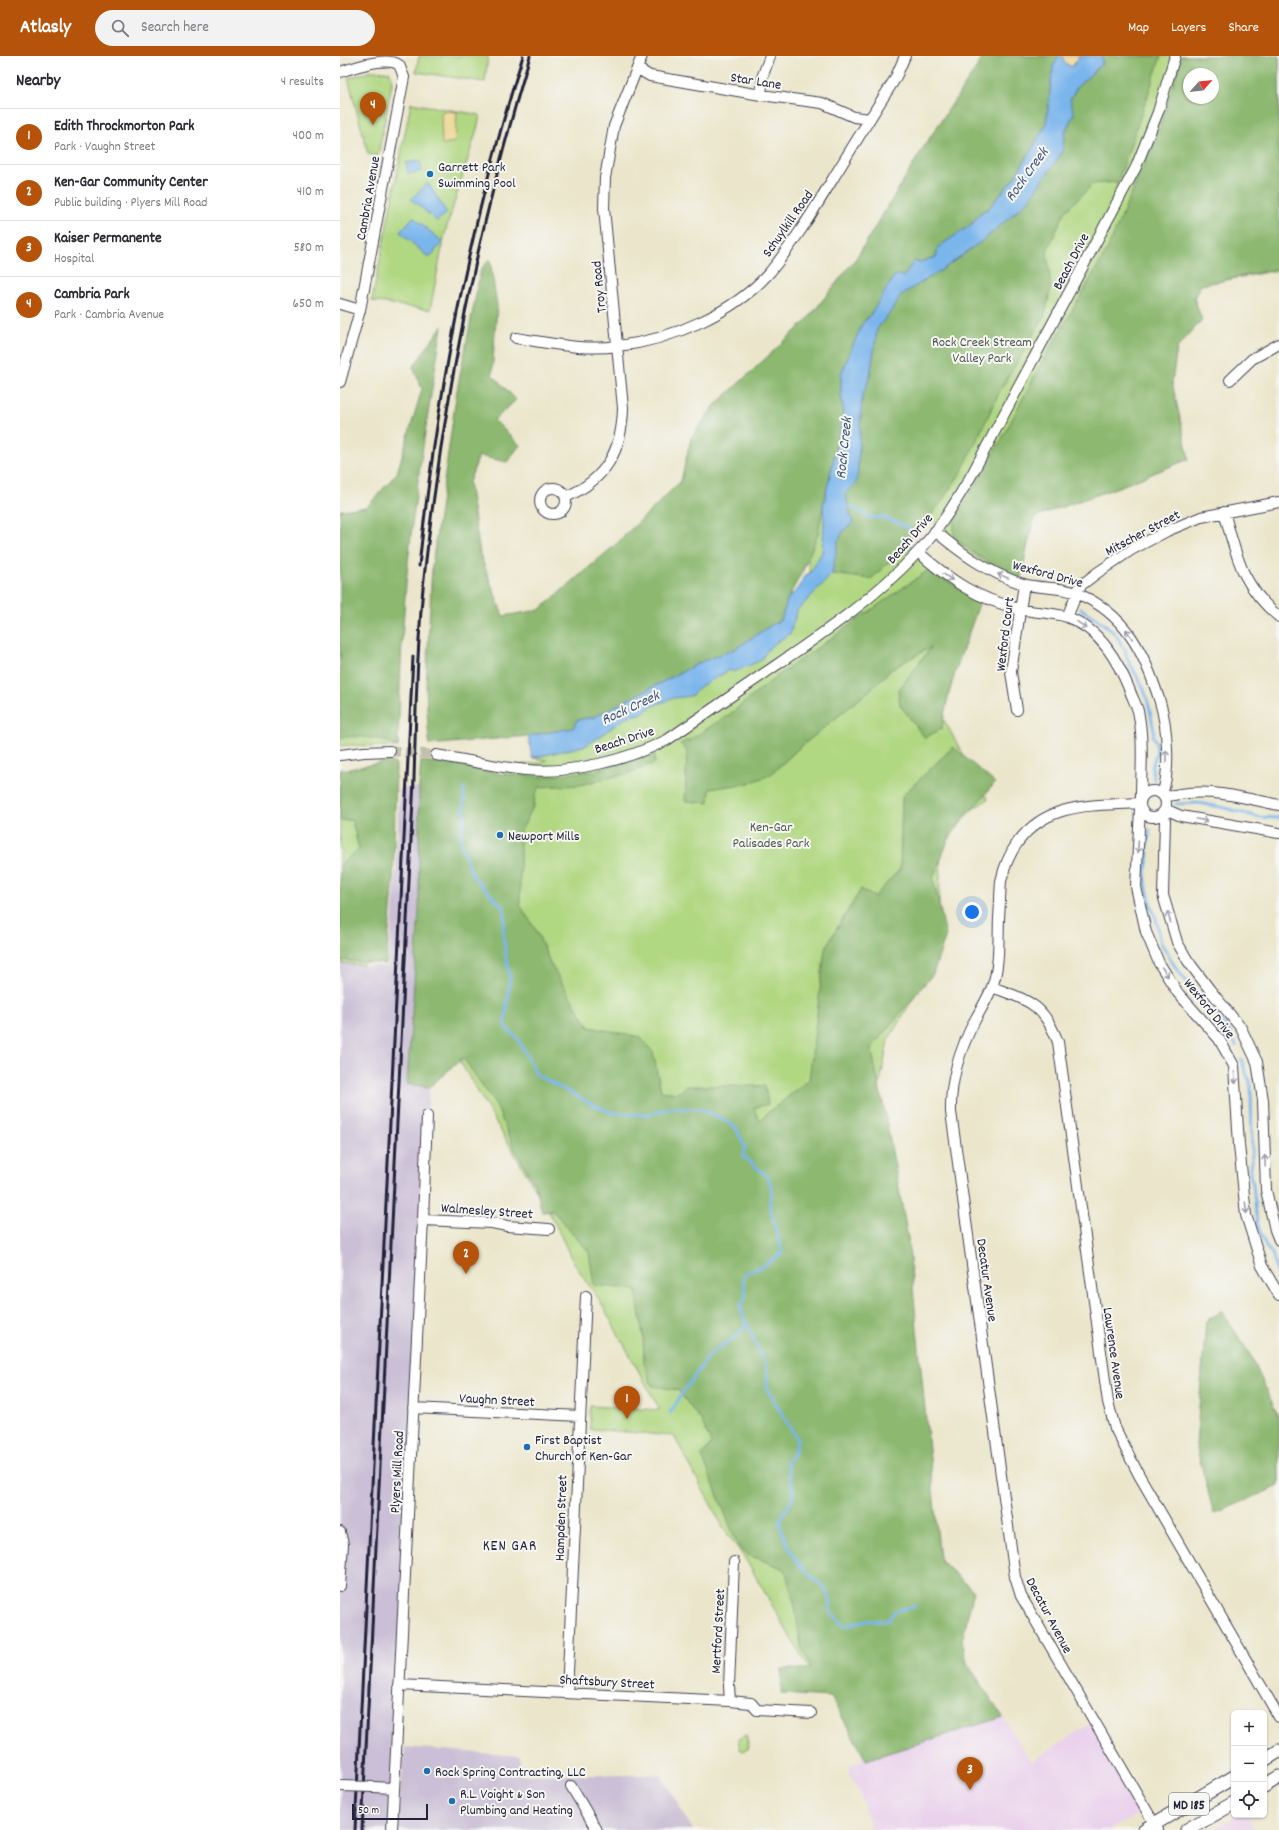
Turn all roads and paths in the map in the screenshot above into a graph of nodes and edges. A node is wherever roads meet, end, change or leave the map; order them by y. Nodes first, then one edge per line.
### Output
1 (642, 56) edge
2 (770, 56) edge
3 (905, 56) edge
4 (1175, 56) edge
5 (638, 69) junction
6 (340, 72) edge
7 (761, 95) junction
8 (870, 119) junction
9 (340, 304) edge
10 (360, 310) junction
11 (516, 338) dead end
12 (1279, 344) edge
13 (618, 346) junction
14 (1230, 380) dead end
15 (340, 382) edge
16 (566, 497) dead end
17 (1279, 502) edge
18 (1224, 512) junction
19 (936, 531) junction
20 (918, 552) junction
21 (1024, 584) junction
22 (1076, 593) junction
23 (1020, 610) junction
24 (1066, 617) junction
25 (1279, 617) edge
26 (1017, 710) dead end
27 (390, 751) tunnel mouth
28 (436, 754) tunnel mouth
29 (340, 755) edge
30 (1164, 796) junction
31 (1140, 803) junction
32 (1279, 805) edge
33 (1164, 811) junction
34 (1279, 833) edge
35 (992, 987) junction
36 (427, 1116) dead end
37 (423, 1220) junction
38 (549, 1229) dead end
39 (1279, 1240) edge
40 (1279, 1295) edge
41 (586, 1296) dead end
42 (413, 1408) junction
43 (580, 1416) junction
44 (340, 1532) edge
45 (734, 1562) dead end
46 (340, 1586) edge
47 (399, 1685) junction
48 (567, 1693) junction
49 (730, 1701) junction
50 (811, 1713) dead end
51 (1279, 1717) edge
52 (1279, 1751) edge
53 (1267, 1758) edge
54 (1279, 1777) edge
55 (1231, 1779) edge
56 (1267, 1784) edge
57 (340, 1786) edge
58 (571, 1786) dead end
59 (393, 1788) junction
60 (1231, 1805) edge
61 (1152, 1828) edge
62 (392, 1830) edge
63 (597, 1830) edge
64 (1187, 1830) edge

1 - 5 street, Troy Road
2 - 7 street
3 - 8 street, Schuylkill Road
4 - 19 street, Beach Drive
5 - 7 street, Star Lane
5 - 13 street, Troy Road
6 - 10 street, Cambria Avenue
7 - 8 street, Star Lane
8 - 13 street, Schuylkill Road
9 - 10 street
10 - 15 street, Cambria Avenue
11 - 13 street, Schuylkill Road
12 - 14 street
13 - 16 street, Troy Road
17 - 18 street, Mitscher Street
18 - 22 street, Mitscher Street
18 - 25 street
19 - 20 street, Beach Drive
21 -> 19 street, Wexford Drive
20 -> 23 street, Wexford Drive
20 - 28 street, Beach Drive
21 - 22 street, Wexford Drive
21 - 23 street, Wexford Court
22 - 24 street, Mitscher Street
30 -> 22 street, Wexford Drive
23 - 24 street, Wexford Drive
23 - 26 street, Wexford Court
24 -> 31 street, Wexford Drive
27 - 29 street
30 - 31 street
30 - 32 street
30 - 33 street
31 - 33 street
31 - 35 street, Decatur Avenue
31 -> 40 street, Wexford Drive
33 -> 34 street
39 -> 33 street, Wexford Drive
35 - 51 street, Lawrence Avenue
35 - 61 street, Decatur Avenue
36 - 37 street, Plyers Mill Road
37 - 38 street, Walmesley Street
37 - 42 street, Plyers Mill Road
41 - 43 street, Hampden Street
42 - 43 street, Vaughn Street
42 - 47 street, Plyers Mill Road
43 - 48 street, Hampden Street
44 - 46 street
45 - 49 street, Mertford Street
47 - 48 street, Shaftsbury Street
47 - 59 street, Plyers Mill Road
48 - 49 street, Shaftsbury Street
49 - 50 street, Shaftsbury Street
52 - 53 main road
54 - 56 main road
55 - 61 main road, MD 185
57 - 59 street, bridge
58 - 63 street
59 - 62 street, Plyers Mill Road
60 - 64 main road, MD 185

